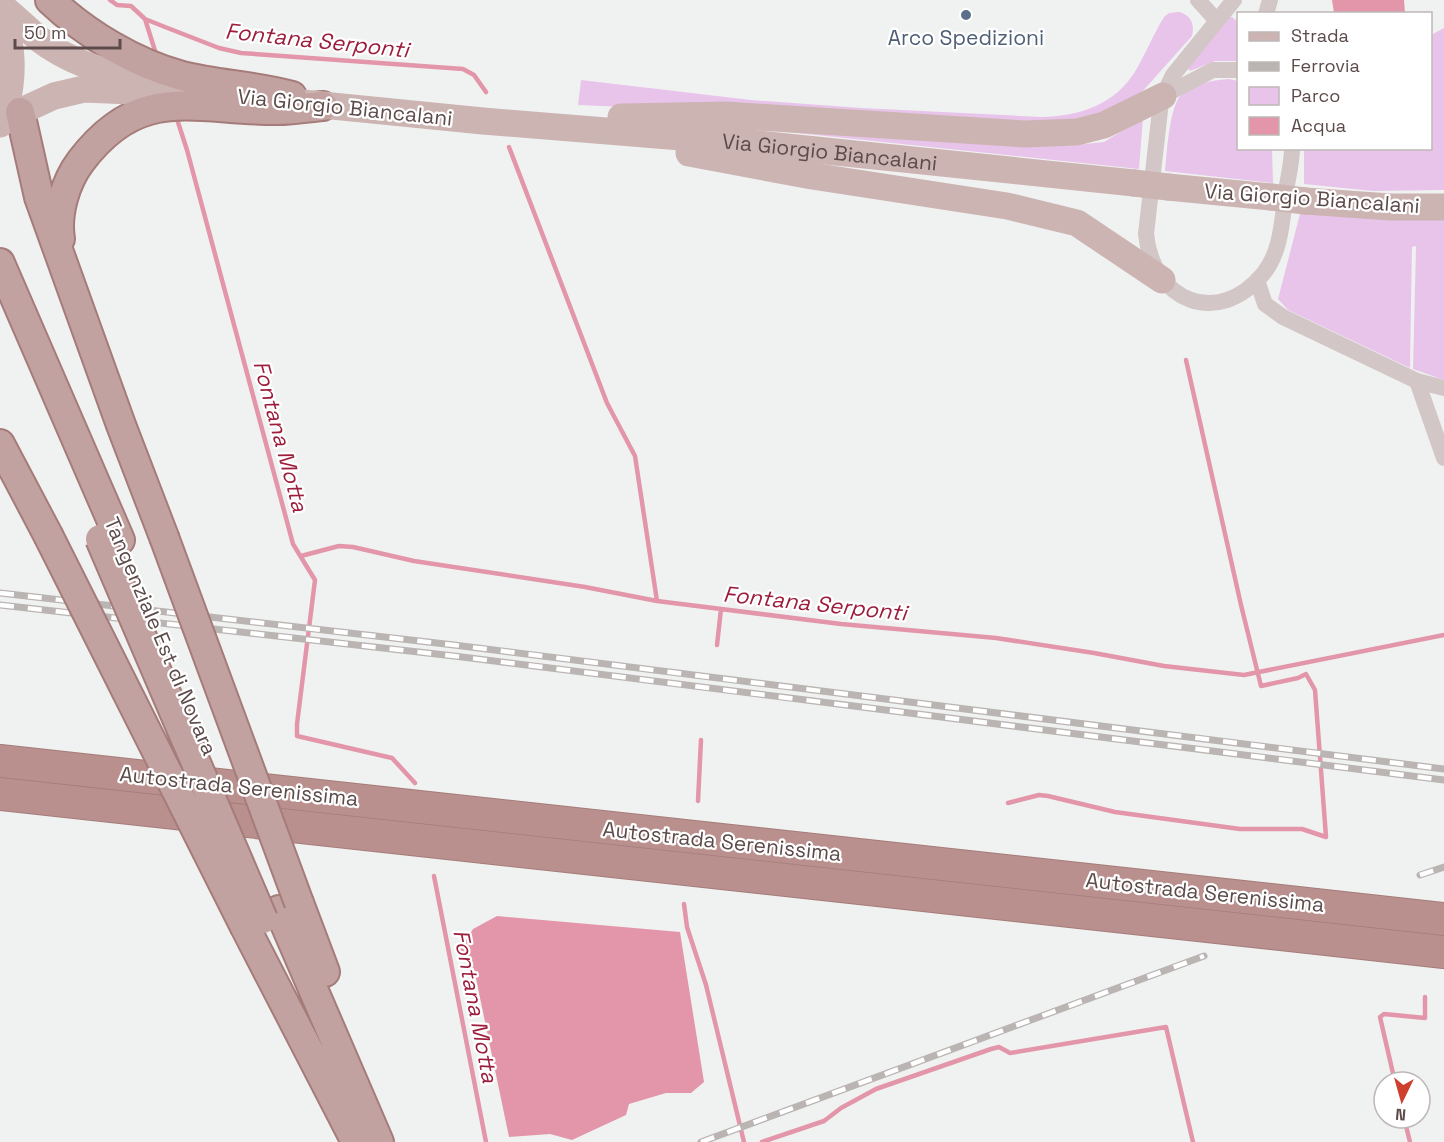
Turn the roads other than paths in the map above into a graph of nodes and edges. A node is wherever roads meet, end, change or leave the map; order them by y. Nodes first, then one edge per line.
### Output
1 (50, 0) edge
2 (1198, 0) edge
3 (1235, 4) edge
4 (0, 6) edge
5 (1216, 20) junction
6 (1237, 70) edge
7 (167, 87) junction
8 (1163, 96) junction
9 (323, 105) junction
10 (7, 119) edge
11 (483, 121) junction
12 (1292, 150) edge
13 (1444, 207) edge
14 (63, 262) junction
15 (0, 263) edge
16 (1162, 280) junction
17 (1257, 280) junction
18 (0, 312) edge
19 (1417, 381) junction
20 (1444, 388) edge
21 (0, 444) edge
22 (1444, 458) edge
23 (110, 539) junction
24 (0, 760) edge
25 (0, 794) edge
26 (272, 915) junction
27 (1444, 919) edge
28 (1444, 952) edge
29 (357, 1142) edge
30 (380, 1142) edge

1 - 7 highway
2 - 5 street
3 - 5 street
4 - 7 main road, Via Giorgio Biancalani
4 - 10 main road
5 - 8 street
6 - 8 street
7 - 9 main road, Via Giorgio Biancalani
7 - 9 highway
7 - 10 main road, Via Giorgio Biancalani
7 - 14 highway
8 - 11 main road
8 - 16 street
9 - 11 main road, Via Giorgio Biancalani
10 - 14 highway
11 - 13 main road, Via Giorgio Biancalani, bridge
11 - 16 main road
12 - 17 street
14 - 26 highway, bridge
15 - 23 highway, Tangenziale Est di Novara
16 - 17 street
17 - 19 street
18 - 23 highway, Tangenziale Est di Novara
19 - 20 street
19 - 22 street
21 - 26 highway, bridge
23 - 26 highway, Tangenziale Est di Novara
24 - 27 highway, Autostrada Serenissima
25 - 28 highway, Autostrada Serenissima
26 - 29 highway
26 - 30 highway, Tangenziale Est di Novara

